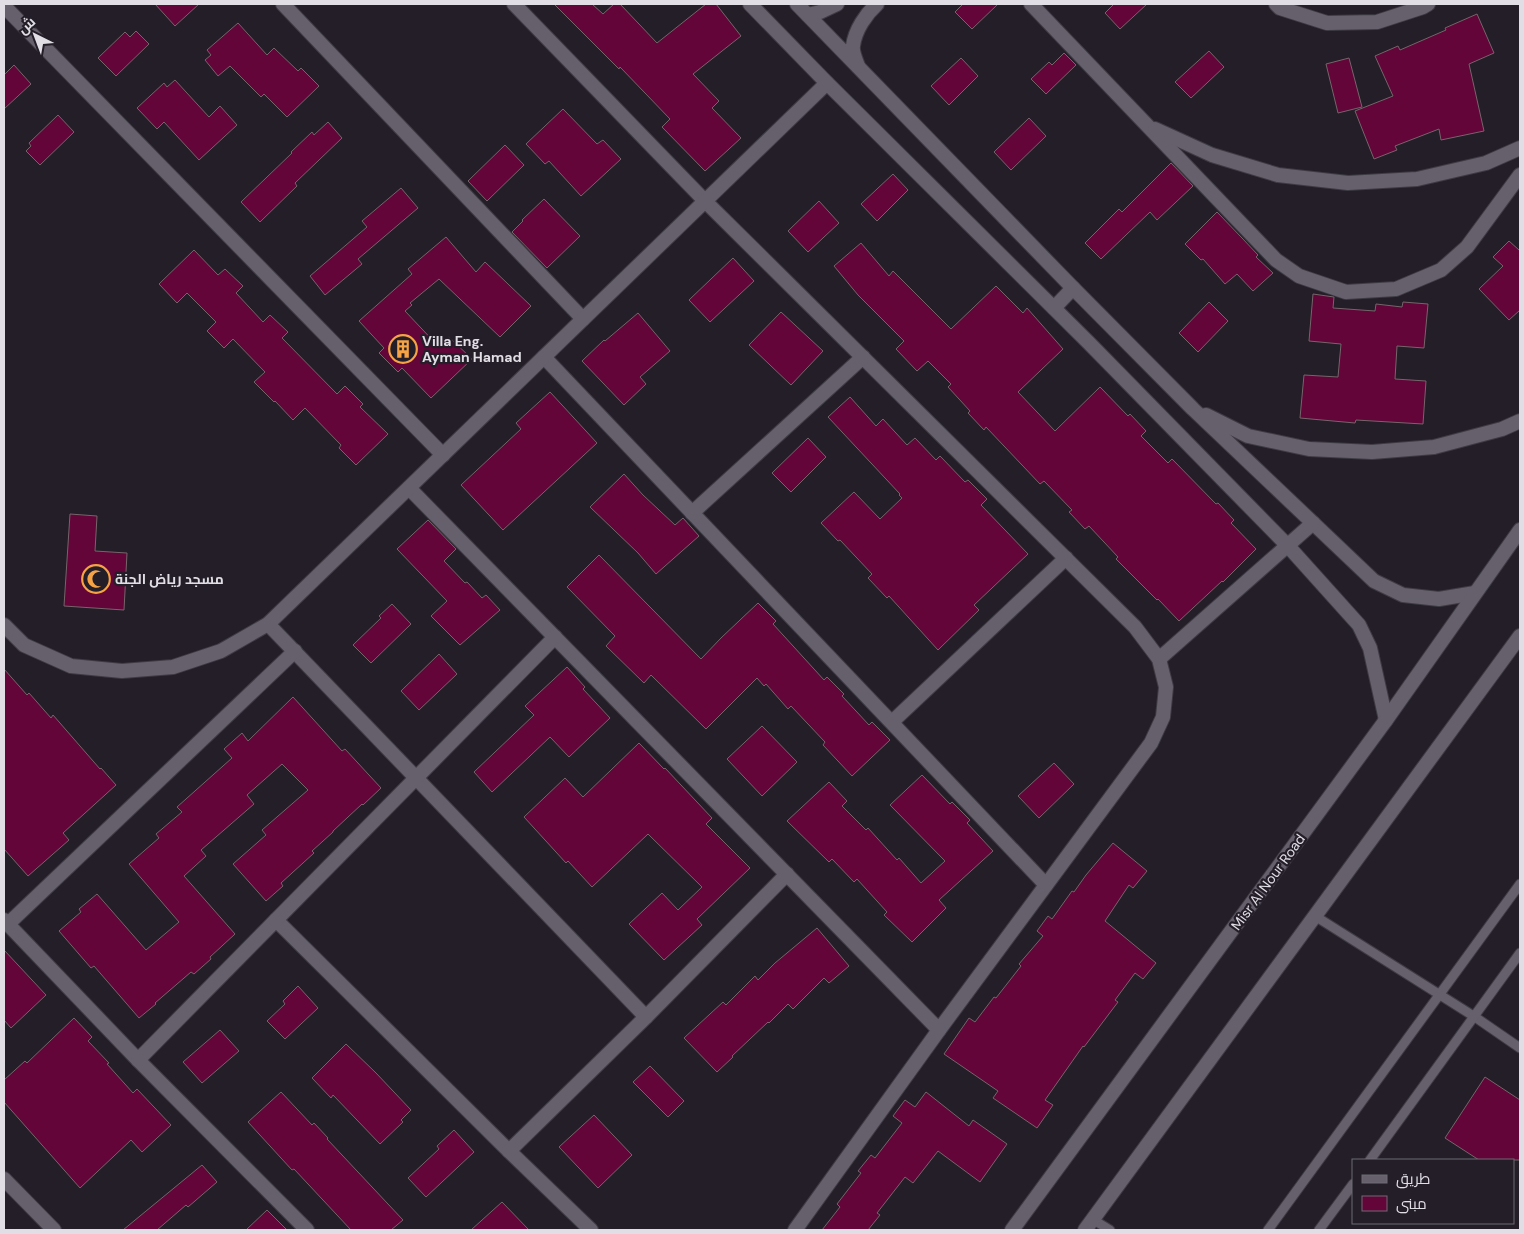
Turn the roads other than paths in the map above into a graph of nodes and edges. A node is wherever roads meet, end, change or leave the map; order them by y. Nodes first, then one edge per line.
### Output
1 (283, 4) edge
2 (514, 4) edge
3 (750, 4) edge
4 (797, 4) edge
5 (837, 4) edge
6 (877, 4) edge
7 (1031, 4) edge
8 (1276, 4) edge
9 (1428, 4) edge
10 (4, 6) edge
11 (808, 15) junction
12 (858, 67) junction
13 (827, 83) junction
14 (1148, 126) junction
15 (1520, 148) edge
16 (1520, 176) edge
17 (705, 201) junction
18 (1073, 288) junction
19 (1054, 308) junction
20 (582, 319) junction
21 (544, 357) junction
22 (863, 357) junction
23 (1193, 409) junction
24 (1520, 421) edge
25 (443, 455) junction
26 (409, 488) junction
27 (692, 513) junction
28 (1313, 523) junction
29 (1520, 530) edge
30 (1288, 546) junction
31 (1066, 558) junction
32 (1475, 593) junction
33 (268, 624) junction
34 (4, 625) edge
35 (1520, 636) edge
36 (555, 637) junction
37 (295, 651) junction
38 (1159, 659) junction
39 (1386, 720) junction
40 (892, 722) junction
41 (416, 778) junction
42 (787, 874) junction
43 (1520, 884) edge
44 (1046, 885) junction
45 (1315, 916) junction
46 (276, 920) junction
47 (6, 922) edge
48 (1520, 953) edge
49 (1440, 995) junction
50 (646, 1017) junction
51 (1474, 1017) junction
52 (939, 1030) junction
53 (1520, 1048) edge
54 (138, 1060) junction
55 (509, 1151) junction
56 (1371, 1159) edge
57 (4, 1179) edge
58 (1352, 1185) edge
59 (1088, 1225) edge
60 (54, 1230) edge
61 (307, 1230) edge
62 (591, 1230) edge
63 (795, 1230) edge
64 (1012, 1230) edge
65 (1110, 1230) edge
66 (1268, 1230) edge
67 (1319, 1230) edge

1 - 20 street
2 - 17 street
3 - 13 street
4 - 11 street
5 - 11 street
6 - 12 street
7 - 14 street
8 - 9 street
10 - 25 street
11 - 12 street
12 - 18 street
13 - 17 street
13 - 19 street
14 - 15 street
14 - 16 street
17 - 20 street
17 - 22 street
18 - 19 street
18 - 23 street
19 - 30 street
20 - 21 street
21 - 25 street
21 - 27 street
22 - 27 street
22 - 31 street
23 - 24 street
23 - 28 street
25 - 26 street
26 - 33 street
26 - 36 street
27 - 40 street
28 - 30 street
28 - 32 street
29 - 32 street, Misr Al Nour Road
30 - 38 street
30 - 39 street
31 - 38 street
31 - 40 street
32 - 39 street, Misr Al Nour Road
33 - 34 street
33 - 37 street
35 - 45 street
36 - 41 street
36 - 42 street
37 - 41 street
37 - 47 street
38 - 44 street
39 - 64 street, Misr Al Nour Road
40 - 44 street
41 - 46 street
41 - 50 street
42 - 50 street
42 - 52 street
43 - 49 lane
44 - 52 street
45 - 49 lane
45 - 59 street
46 - 54 street
46 - 55 street
47 - 54 street
48 - 51 lane
49 - 51 lane
49 - 66 lane
50 - 55 street
51 - 53 lane
51 - 56 lane
52 - 63 street
54 - 61 street
55 - 62 street
57 - 60 street
58 - 67 lane
59 - 65 lane

